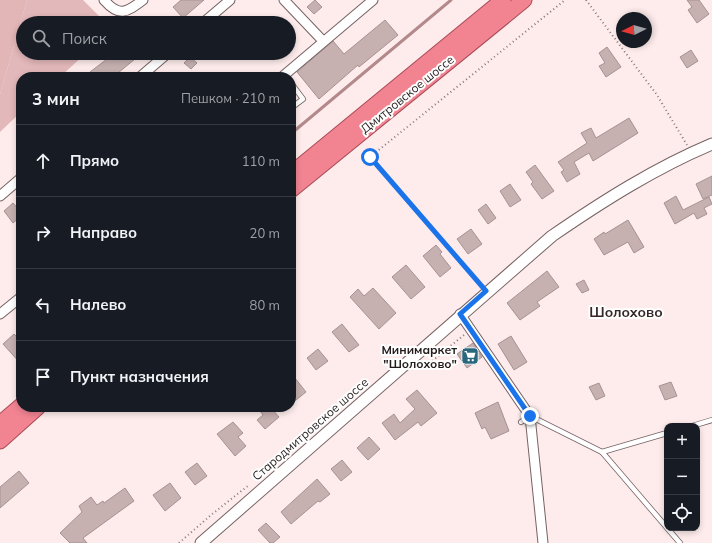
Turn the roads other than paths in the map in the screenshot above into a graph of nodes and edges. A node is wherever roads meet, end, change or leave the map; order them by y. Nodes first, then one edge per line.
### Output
1 (104, 0) edge
2 (143, 0) edge
3 (230, 0) edge
4 (284, 0) edge
5 (373, 0) edge
6 (504, 0) edge
7 (524, 0) edge
8 (211, 16) edge
9 (323, 41) junction
10 (160, 60) edge
11 (146, 72) edge
12 (288, 72) edge
13 (296, 90) edge
14 (296, 104) edge
15 (712, 144) edge
16 (296, 170) edge
17 (16, 182) edge
18 (296, 186) edge
19 (0, 196) edge
20 (16, 301) edge
21 (0, 314) edge
22 (460, 314) junction
23 (16, 410) edge
24 (32, 412) edge
25 (530, 416) junction
26 (712, 420) edge
27 (521, 422) dead end
28 (0, 424) edge
29 (700, 424) edge
30 (664, 434) edge
31 (0, 441) edge
32 (602, 452) junction
33 (201, 543) edge
34 (543, 543) edge
35 (680, 543) edge

1 - 2 street
3 - 8 street
4 - 9 street
5 - 9 street
6 - 16 highway, Дмитровское шоссе
7 - 18 highway, Дмитровское шоссе
9 - 12 street
10 - 11 street
13 - 14 lane
15 - 22 street, Стародмитровское шоссе
17 - 19 street
20 - 21 street
22 - 25 street
22 - 33 street, Стародмитровское шоссе
23 - 28 highway
24 - 31 highway
25 - 27 lane
25 - 32 lane
25 - 34 street
26 - 29 lane
30 - 32 lane
32 - 35 lane

